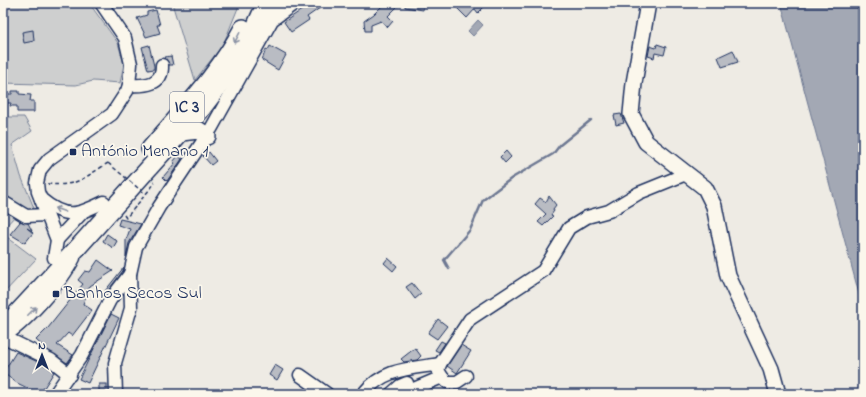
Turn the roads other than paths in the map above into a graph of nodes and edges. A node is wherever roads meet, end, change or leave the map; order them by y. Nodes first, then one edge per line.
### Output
1 (101, 3) edge
2 (276, 3) edge
3 (295, 3) edge
4 (648, 3) edge
5 (260, 8) edge
6 (162, 65) dead end
7 (129, 84) junction
8 (200, 110) junction
9 (181, 132) junction
10 (209, 133) junction
11 (686, 174) junction
12 (41, 199) junction
13 (3, 202) edge
14 (104, 202) junction
15 (82, 213) junction
16 (46, 215) junction
17 (57, 240) junction
18 (54, 258) junction
19 (130, 274) junction
20 (3, 311) edge
21 (3, 334) edge
22 (440, 370) junction
23 (70, 375) junction
24 (300, 376) dead end
25 (466, 376) dead end
26 (55, 394) edge
27 (116, 394) edge
28 (327, 394) edge
29 (363, 394) edge
30 (391, 394) edge
31 (402, 394) edge
32 (778, 394) edge

1 - 7 street
2 - 5 street
3 - 10 street
4 - 11 main road
5 - 8 highway, IC 3
5 -> 14 highway, IC 3
6 - 7 street
7 - 12 street
8 - 9 highway, IC 3
8 - 10 highway
9 - 10 highway
21 -> 9 highway, IC 3
10 - 19 street
11 - 22 street
11 - 32 main road
15 -> 12 street
12 - 16 street
13 - 16 street
14 - 15 street
14 - 18 highway, IC 3
15 - 17 street
16 - 17 street
17 - 18 street
18 - 20 highway, IC 3
19 - 23 street
19 - 27 street
21 - 23 street
22 - 25 street
22 - 29 street
22 - 30 street
22 - 31 street
23 - 26 street
24 - 28 street

